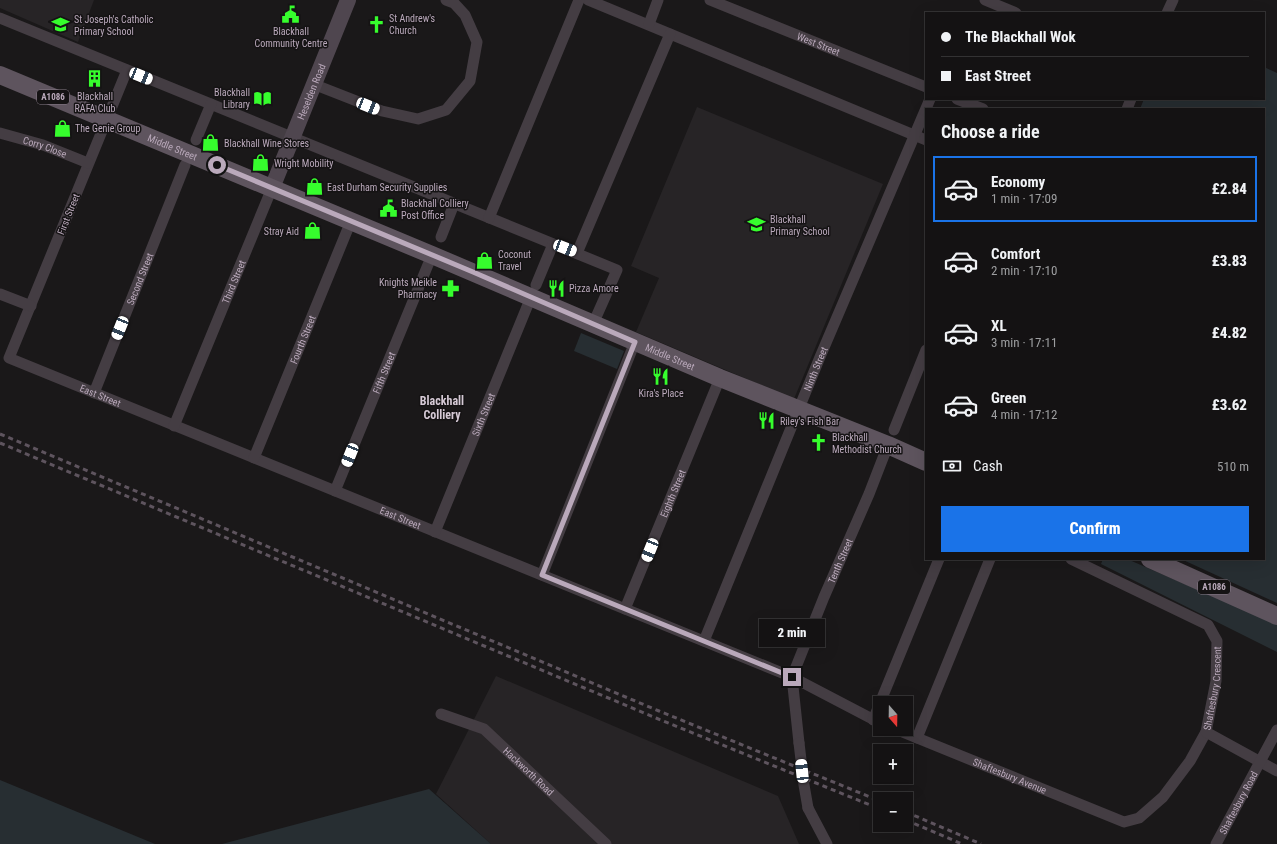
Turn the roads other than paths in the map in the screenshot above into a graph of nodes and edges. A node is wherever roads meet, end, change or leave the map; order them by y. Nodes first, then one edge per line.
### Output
1 (348, 0) edge
2 (446, 0) edge
3 (579, 0) edge
4 (588, 0) edge
5 (658, 0) edge
6 (710, 0) edge
7 (985, 0) edge
8 (1173, 0) edge
9 (1014, 12) edge
10 (1168, 12) edge
11 (0, 18) edge
12 (649, 24) junction
13 (670, 34) junction
14 (127, 70) junction
15 (0, 75) edge
16 (313, 84) junction
17 (925, 87) edge
18 (960, 100) edge
19 (211, 104) junction
20 (980, 108) edge
21 (925, 110) edge
22 (106, 120) junction
23 (0, 132) edge
24 (914, 135) junction
25 (292, 138) junction
26 (196, 140) dead end
27 (925, 140) edge
28 (88, 163) junction
29 (185, 165) dead end
30 (272, 188) junction
31 (454, 204) junction
32 (489, 218) junction
33 (351, 221) junction
34 (441, 237) dead end
35 (553, 244) junction
36 (577, 253) junction
37 (432, 255) junction
38 (533, 291) junction
39 (0, 294) edge
40 (30, 306) junction
41 (593, 324) junction
42 (635, 342) junction
43 (925, 352) edge
44 (9, 358) joint
45 (720, 378) junction
46 (94, 393) junction
47 (799, 410) junction
48 (174, 426) junction
49 (891, 437) junction
50 (254, 458) junction
51 (925, 461) edge
52 (335, 491) junction
53 (435, 532) junction
54 (939, 560) edge
55 (990, 560) edge
56 (1073, 560) edge
57 (1152, 560) edge
58 (542, 575) junction
59 (626, 609) junction
60 (1277, 616) edge
61 (704, 641) junction
62 (792, 677) junction
63 (886, 696) edge
64 (441, 714) dead end
65 (873, 720) edge
66 (1277, 730) edge
67 (1206, 732) junction
68 (912, 736) edge
69 (917, 738) junction
70 (1260, 761) junction
71 (1277, 770) edge
72 (1124, 822) joint
73 (606, 844) edge
74 (828, 844) edge
75 (1216, 844) edge

1 - 16 street, Heselden Road
2 - 16 street
3 - 32 street
4 - 12 street
5 - 12 street
6 - 17 street, West Street
7 - 9 street
8 - 10 street
11 - 14 street
12 - 13 street
13 - 24 street
13 - 36 street
14 - 19 street
14 - 22 street, First Street
15 - 22 main road, A1086
16 - 25 street, Heselden Road
18 - 20 street
19 - 25 street
19 - 26 street
21 - 24 street, Ninth Street
22 - 28 street, First Street
22 - 30 main road, Middle Street / A1086
23 - 28 street, Corry Close
24 - 27 street
24 - 47 street, Ninth Street
25 - 30 street, Third Street
25 - 31 street
28 - 40 street, First Street
29 - 46 street, Second Street
30 - 33 main road, Middle Street / A1086
30 - 48 street, Third Street
31 - 32 street
31 - 34 street
32 - 35 street
33 - 37 main road, Middle Street / A1086
33 - 50 street, Fourth Street
35 - 36 street
35 - 38 street, Sixth Street
36 - 41 street
37 - 38 main road, Middle Street / A1086
37 - 52 street, Fifth Street
38 - 41 main road, Middle Street / A1086
38 - 53 street, Sixth Street
39 - 40 street
40 - 44 street, First Street
41 - 42 main road, Middle Street / A1086
42 - 45 main road, Middle Street / A1086
42 - 58 street
43 - 49 street, Tenth Street
44 - 46 street, East Street
45 - 47 main road, Middle Street / A1086
45 - 59 street, Eighth Street
46 - 48 street, East Street
47 - 49 main road, Middle Street / A1086
47 - 61 street, Ninth Street
48 - 50 street, East Street
49 - 51 main road, Middle Street / A1086
49 - 62 street, Tenth Street
50 - 52 street, East Street
52 - 53 street, East Street
53 - 58 street, East Street
54 - 63 street
55 - 69 street
56 - 67 street, Shaftesbury Crescent
57 - 60 main road, A1086
58 - 59 street, East Street
59 - 61 street, East Street
61 - 62 street, East Street
62 - 65 street
62 - 74 street, bridge
64 - 73 street, Hackworth Road
66 - 70 street, Shaftesbury Road
67 - 70 street, Shaftesbury Road
67 - 72 street, Shaftesbury Crescent
68 - 69 street, Shaftesbury Avenue
69 - 72 street, Shaftesbury Avenue
70 - 71 street, Shaftesbury Road
70 - 75 street, Shaftesbury Road

